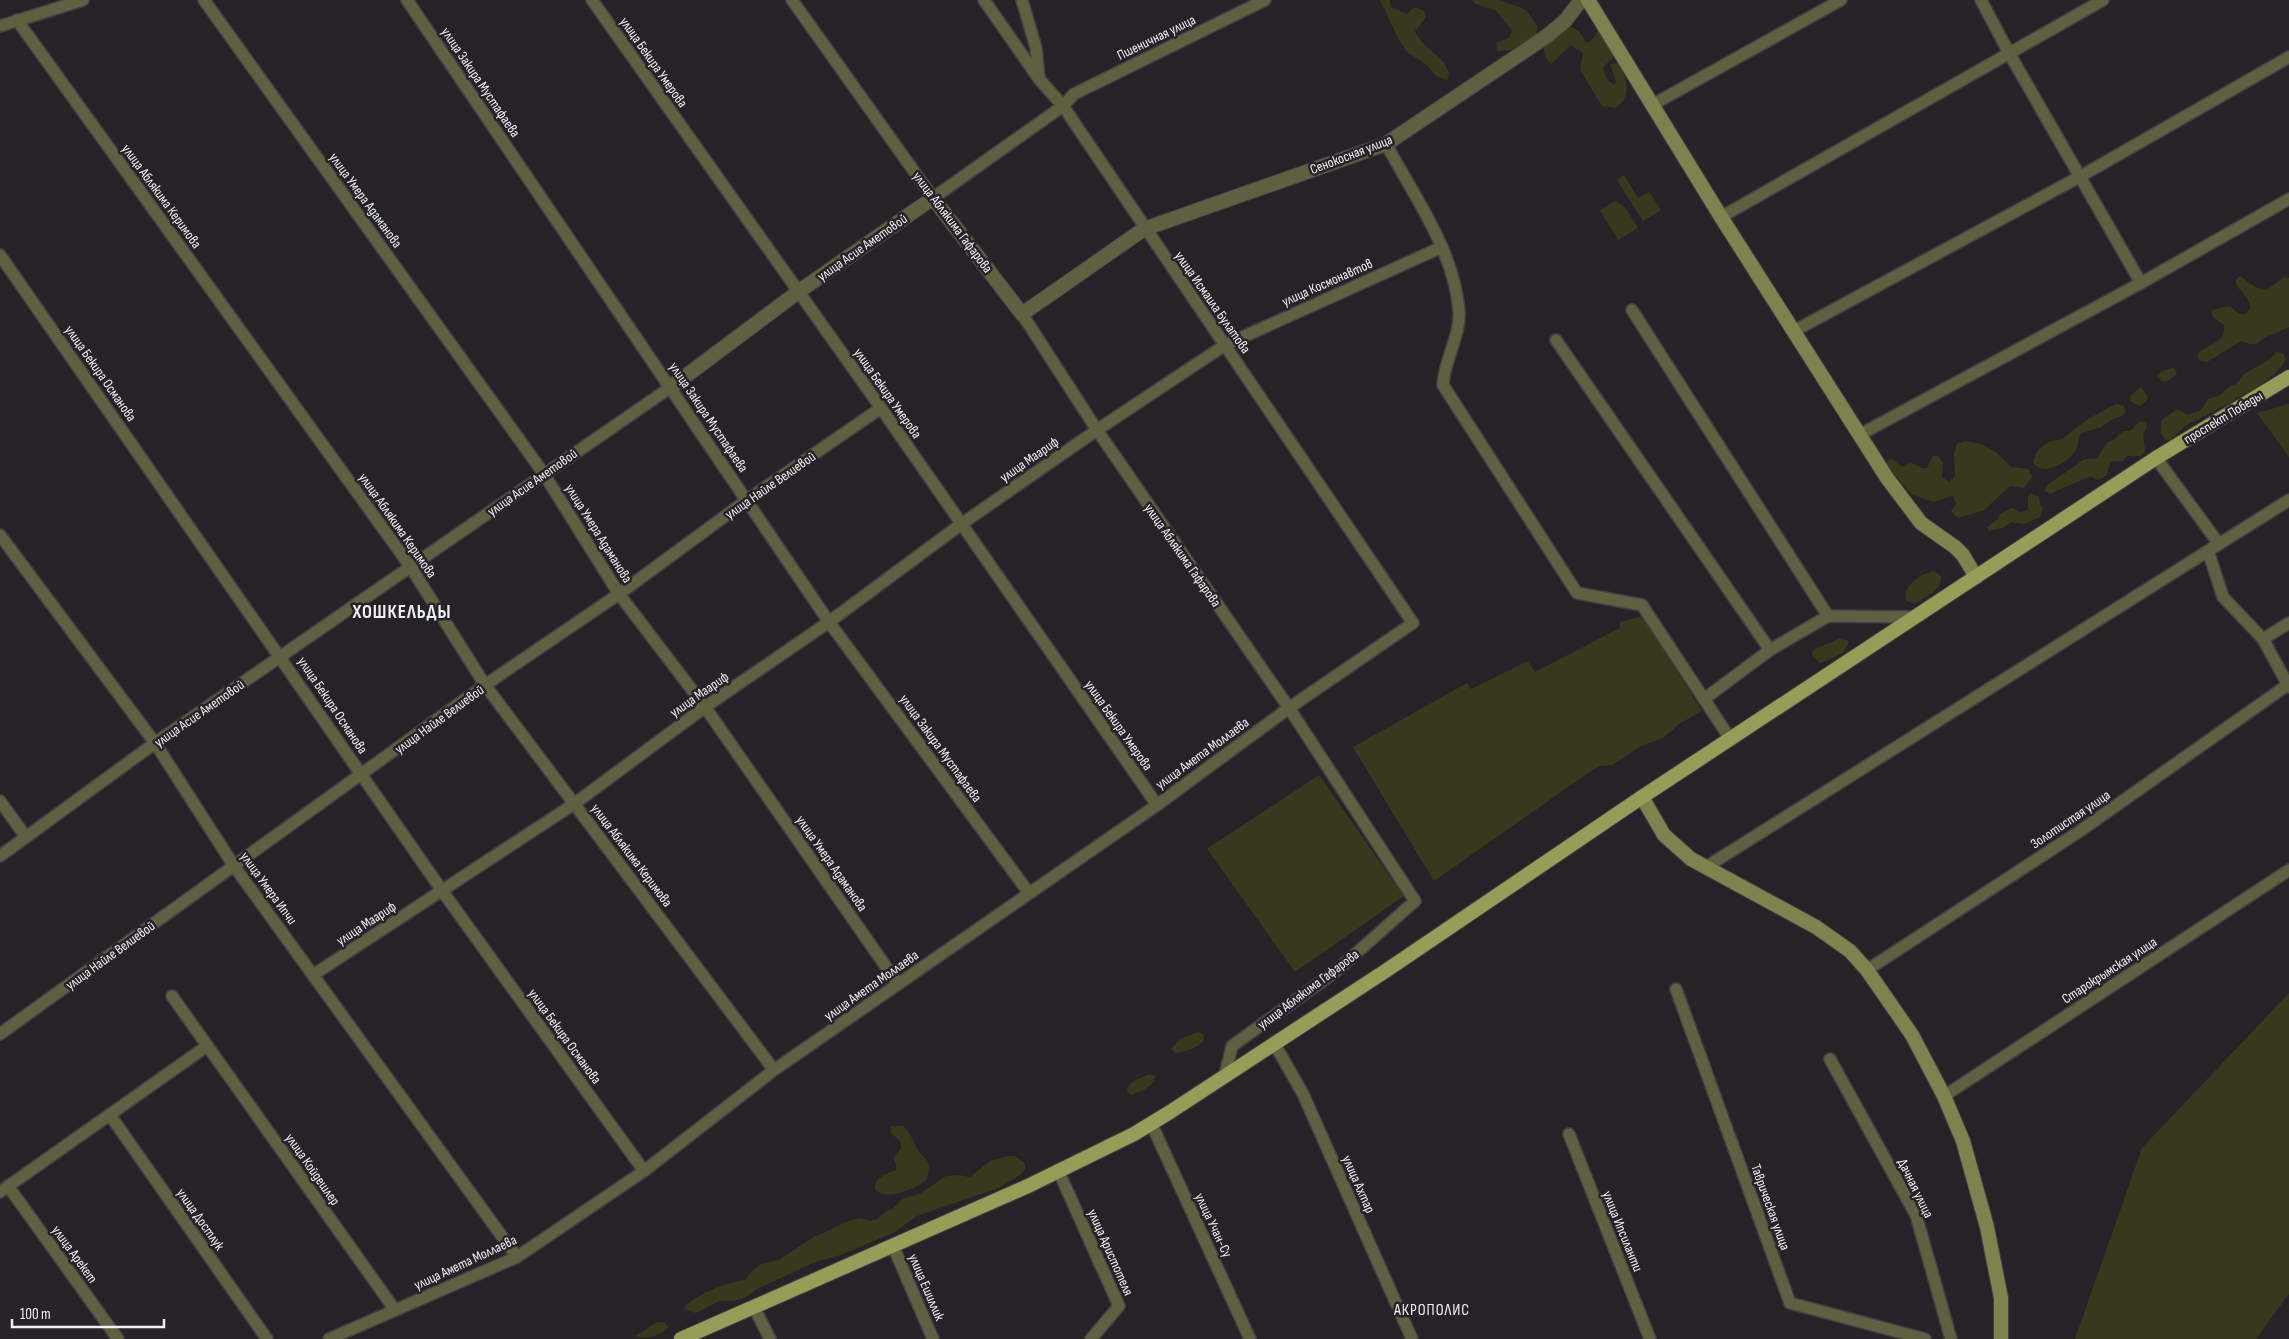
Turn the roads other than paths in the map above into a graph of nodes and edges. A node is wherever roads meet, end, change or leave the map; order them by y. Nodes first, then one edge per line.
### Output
1 (83, 0) edge
2 (204, 0) edge
3 (407, 0) edge
4 (592, 0) edge
5 (792, 0) edge
6 (984, 0) edge
7 (1022, 0) edge
8 (1265, 0) edge
9 (1581, 0) edge
10 (1588, 0) edge
11 (1840, 0) edge
12 (1981, 0) edge
13 (2104, 0) edge
14 (17, 20) junction
15 (0, 26) edge
16 (2009, 53) junction
17 (2289, 57) edge
18 (1039, 79) junction
19 (1652, 105) junction
20 (1063, 106) junction
21 (1386, 144) junction
22 (2080, 176) junction
23 (933, 198) junction
24 (2289, 199) edge
25 (1721, 217) junction
26 (1144, 229) junction
27 (1442, 247) junction
28 (0, 255) edge
29 (2141, 283) junction
30 (798, 292) junction
31 (1632, 310) dead end
32 (1022, 314) junction
33 (1794, 331) junction
34 (1556, 340) dead end
35 (1225, 345) junction
36 (2289, 377) edge
37 (671, 387) junction
38 (881, 408) junction
39 (1097, 430) junction
40 (1859, 435) junction
41 (2156, 458) junction
42 (544, 474) junction
43 (747, 500) junction
44 (2289, 500) edge
45 (960, 525) junction
46 (0, 535) edge
47 (2219, 544) junction
48 (2208, 551) junction
49 (410, 566) junction
50 (1976, 577) junction
51 (619, 594) junction
52 (1828, 616) junction
53 (1914, 617) junction
54 (829, 622) junction
55 (1413, 623) joint
56 (2289, 623) edge
57 (2263, 639) junction
58 (1770, 650) junction
59 (281, 656) junction
60 (485, 685) junction
61 (2288, 686) edge
62 (1704, 699) junction
63 (705, 707) junction
64 (1289, 708) junction
65 (1731, 740) junction
66 (156, 743) junction
67 (362, 776) junction
68 (1642, 797) junction
69 (0, 801) edge
70 (574, 804) junction
71 (1157, 805) junction
72 (26, 838) junction
73 (0, 856) edge
74 (234, 866) junction
75 (1706, 867) junction
76 (2289, 870) edge
77 (443, 892) junction
78 (1029, 893) junction
79 (1867, 970) junction
80 (313, 975) junction
81 (898, 984) junction
82 (1676, 989) dead end
83 (172, 996) dead end
84 (0, 1034) edge
85 (1274, 1043) junction
86 (207, 1046) junction
87 (1830, 1059) dead end
88 (774, 1070) junction
89 (1225, 1075) junction
90 (1944, 1096) junction
91 (110, 1115) junction
92 (1151, 1123) junction
93 (1569, 1134) dead end
94 (1058, 1170) junction
95 (644, 1171) junction
96 (4, 1189) edge
97 (893, 1246) junction
98 (517, 1257) junction
99 (754, 1307) junction
100 (395, 1310) junction
101 (118, 1339) edge
102 (267, 1339) edge
103 (329, 1339) edge
104 (681, 1339) edge
105 (770, 1339) edge
106 (933, 1339) edge
107 (1091, 1339) edge
108 (1250, 1339) edge
109 (1412, 1339) edge
110 (1650, 1339) edge
111 (1925, 1339) edge
112 (1951, 1339) edge
113 (2001, 1339) edge

1 - 14 street
2 - 42 street, улица Умера Адаманова
3 - 37 street, улица Закира Мустафаева
4 - 30 street, улица Бекира Умерова
5 - 23 street, улица Аблякима Гафарова
6 - 18 street, улица Исмаила Булатова
7 - 18 street
8 - 20 street, Пшеничная улица
9 - 21 street, Сенокосная улица
10 - 19 main road
11 - 19 street
12 - 16 street
13 - 16 street
14 - 15 street
14 - 49 street, улица Аблякима Керимова
16 - 22 street
16 - 25 street
17 - 22 street
18 - 20 street, улица Исмаила Булатова
19 - 25 main road
20 - 23 street, улица Асие Аметовой
20 - 26 street, улица Исмаила Булатова
21 - 26 street, Сенокосная улица
21 - 27 street
22 - 29 street
22 - 33 street
23 - 30 street, улица Асие Аметовой
23 - 32 street, улица Аблякима Гафарова
24 - 29 street
25 - 33 main road
26 - 32 street
26 - 35 street, улица Исмаила Булатова
27 - 35 street, улица Космонавтов
27 - 62 street
28 - 59 street, улица Бекира Османова
29 - 40 street
30 - 37 street, улица Асие Аметовой
30 - 38 street, улица Бекира Умерова
31 - 52 street
32 - 39 street, улица Аблякима Гафарова
33 - 40 main road
34 - 58 street
35 - 39 street, улица Космонавтов
35 - 55 street, улица Исмаила Булатова
36 - 41 main road, проспект Победы
37 - 42 street, улица Асие Аметовой
37 - 43 street, улица Закира Мустафаева
38 - 43 street, улица Найле Велиевой
38 - 45 street, улица Бекира Умерова
39 - 45 street, улица Маариф
39 - 64 street, улица Аблякима Гафарова
40 - 50 main road
41 - 47 street
41 - 50 main road, проспект Победы
42 - 49 street, улица Асие Аметовой
42 - 51 street, улица Умера Адаманова
43 - 51 street, улица Найле Велиевой
43 - 54 street, улица Закира Мустафаева
44 - 47 street
45 - 54 street, улица Маариф
45 - 71 street, улица Бекира Умерова
46 - 66 street, улица Умера Ипчи
47 - 48 street
48 - 57 street
48 - 75 street
49 - 59 street, улица Асие Аметовой
49 - 60 street, улица Аблякима Керимова
50 - 53 main road, проспект Победы
51 - 60 street, улица Найле Велиевой
51 - 63 street, улица Умера Адаманова
52 - 53 street
52 - 58 street
53 - 65 main road, проспект Победы
54 - 63 street, улица Маариф
54 - 78 street, улица Закира Мустафаева
55 - 64 street, улица Амета Моллаева
56 - 57 street
57 - 61 street
58 - 62 street
59 - 66 street, улица Асие Аметовой
59 - 67 street, улица Бекира Османова
60 - 67 street, улица Найле Велиевой
60 - 70 street, улица Аблякима Керимова
61 - 79 street, Золотистая улица
62 - 65 street
63 - 70 street, улица Маариф
63 - 81 street, улица Умера Адаманова
64 - 71 street, улица Амета Моллаева
64 - 89 street, улица Аблякима Гафарова
65 - 68 main road, проспект Победы
66 - 72 street, улица Асие Аметовой
66 - 74 street, улица Умера Ипчи
67 - 74 street, улица Найле Велиевой
67 - 77 street, улица Бекира Османова
68 - 75 main road
68 - 85 main road, проспект Победы
69 - 72 street
70 - 77 street, улица Маариф
70 - 88 street, улица Аблякима Керимова
71 - 78 street, улица Амета Моллаева
72 - 73 street, улица Асие Аметовой
74 - 80 street, улица Умера Ипчи
74 - 84 street, улица Найле Велиевой
75 - 79 main road
76 - 90 street, Старокрымская улица
77 - 80 street, улица Маариф
77 - 95 street, улица Бекира Османова
78 - 81 street, улица Амета Моллаева
79 - 90 main road
80 - 98 street, улица Умера Ипчи
81 - 88 street, улица Амета Моллаева
82 - 111 street, Таврическая улица
83 - 86 street, улица Койдешлер
85 - 89 main road, проспект Победы
85 - 109 street, улица Ахтар
86 - 91 street
86 - 100 street, улица Койдешлер
87 - 112 street, Дачная улица
88 - 95 street, улица Амета Моллаева
89 - 92 main road, проспект Победы
90 - 113 main road
91 - 96 street
91 - 102 street, улица Достлук
92 - 94 main road, проспект Победы
92 - 108 street, улица Учан-Су
93 - 110 street, улица Ипсиланти
94 - 97 main road, проспект Победы
94 - 107 street, улица Аристотеля
95 - 98 street, улица Амета Моллаева
96 - 101 street, улица Арекет
97 - 99 main road, проспект Победы
97 - 106 street, улица Ешиллик
98 - 100 street, улица Амета Моллаева
99 - 104 main road, проспект Победы
99 - 105 street
100 - 103 street, улица Амета Моллаева

